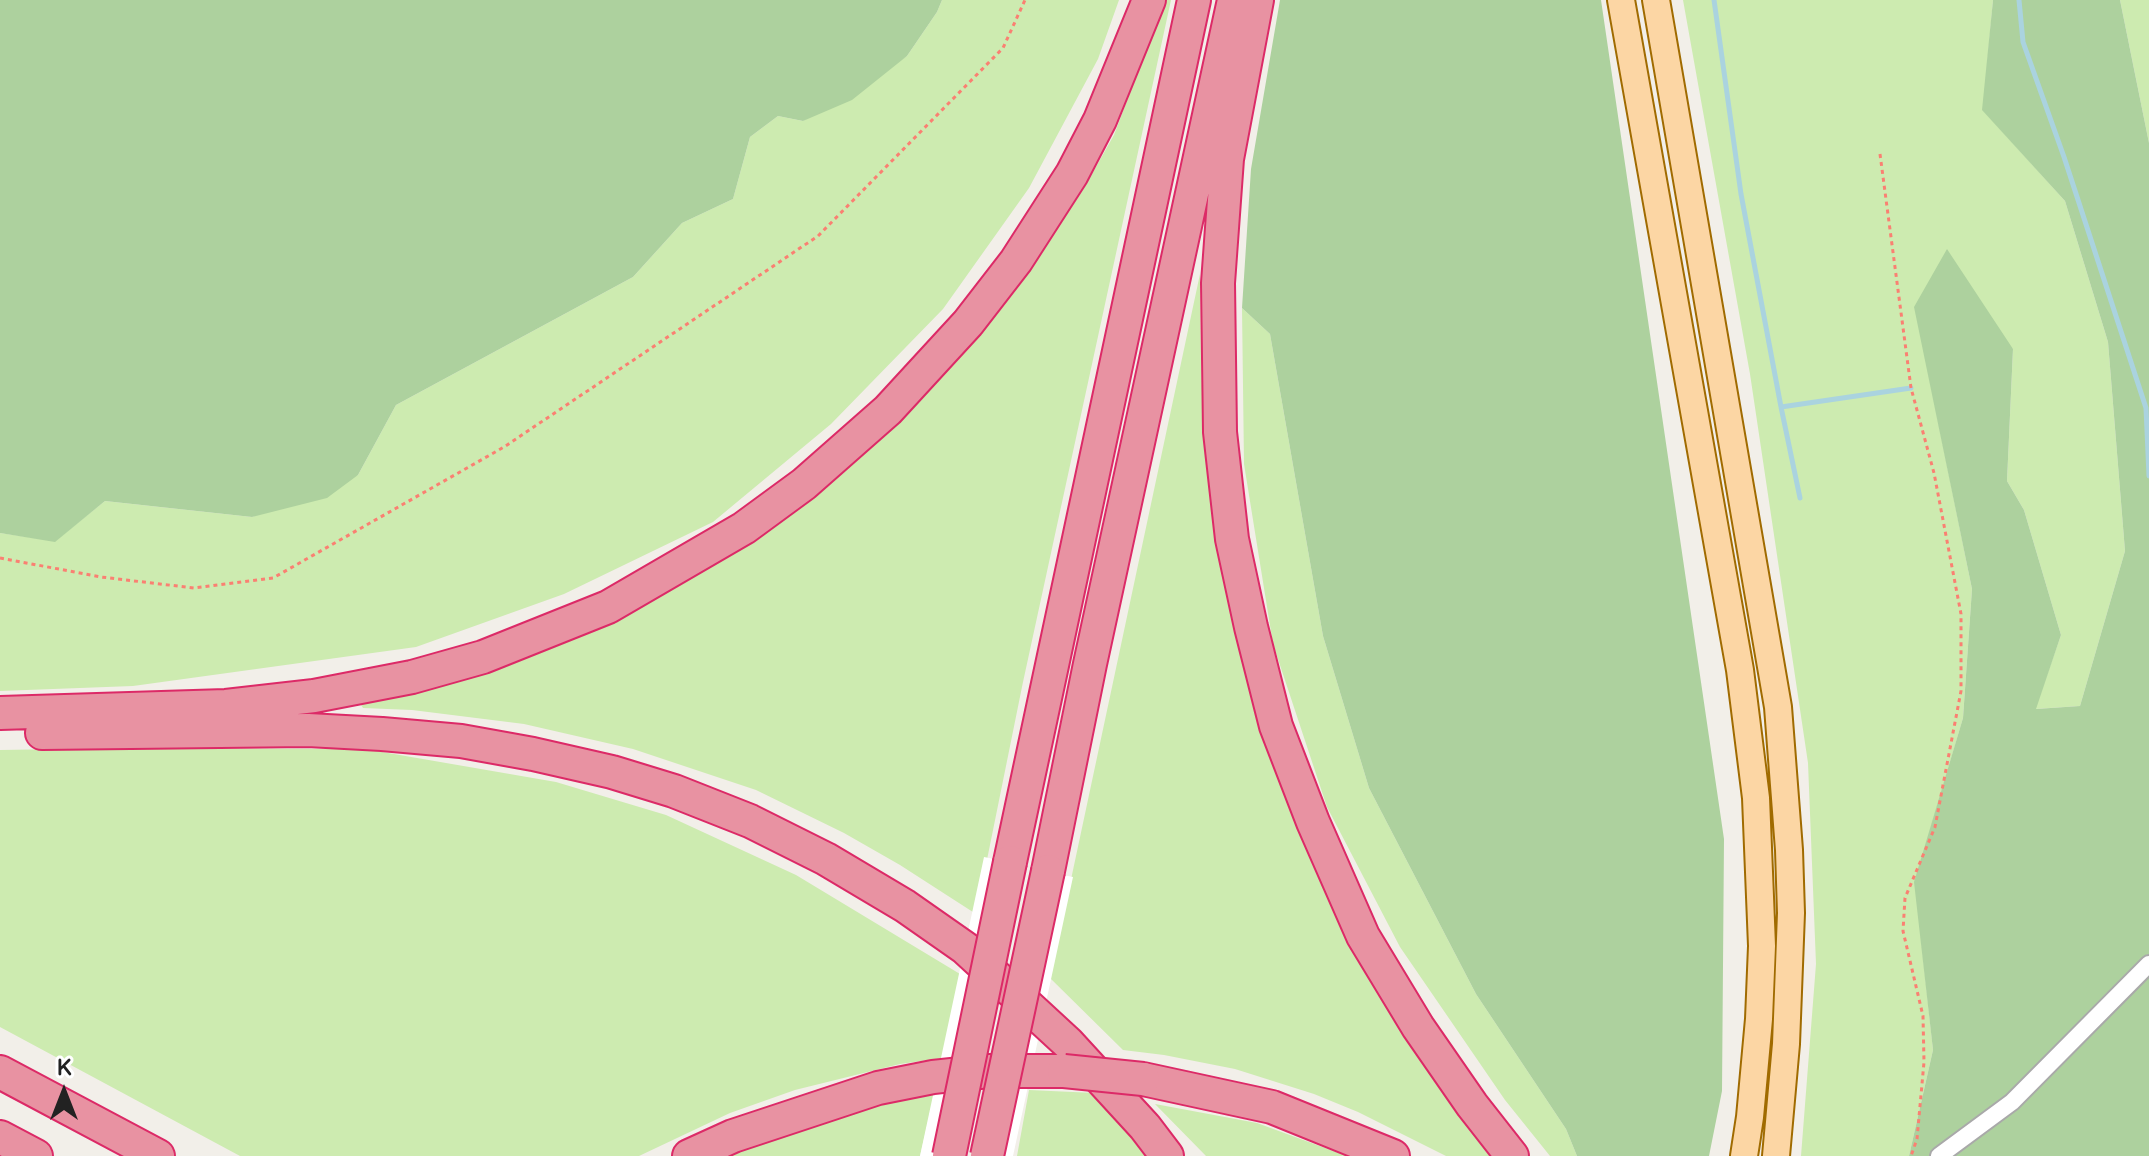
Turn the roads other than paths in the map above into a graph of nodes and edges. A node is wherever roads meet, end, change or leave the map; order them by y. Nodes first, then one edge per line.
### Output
1 (1149, 0) edge
2 (1194, 0) edge
3 (1234, 0) edge
4 (1257, 0) edge
5 (1621, 0) edge
6 (1656, 0) edge
7 (0, 713) edge
8 (0, 734) edge
9 (2149, 964) edge
10 (0, 1072) edge
11 (0, 1137) edge
12 (36, 1156) edge
13 (158, 1156) edge
14 (689, 1156) edge
15 (949, 1156) edge
16 (987, 1156) edge
17 (1167, 1156) edge
18 (1393, 1156) edge
19 (1512, 1156) edge
20 (1744, 1156) edge
21 (1776, 1156) edge
22 (1939, 1156) edge

1 - 7 highway
2 - 15 highway, bridge
3 - 16 highway, bridge
4 - 19 highway
5 - 20 main road
6 - 21 main road
8 - 17 highway
9 - 22 street
10 - 13 highway
11 - 12 highway
14 - 18 highway, bridge

